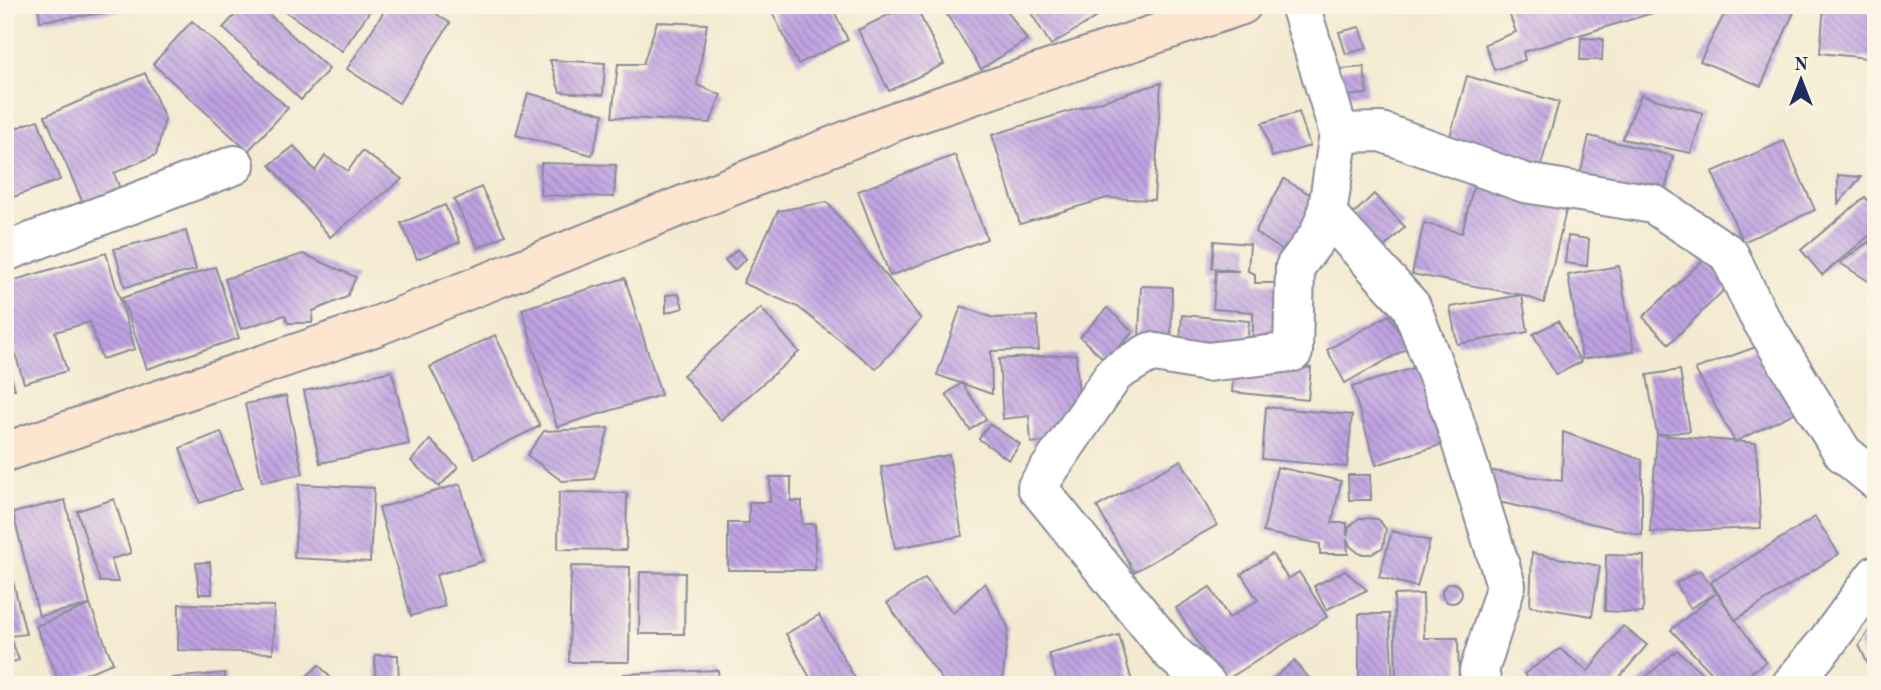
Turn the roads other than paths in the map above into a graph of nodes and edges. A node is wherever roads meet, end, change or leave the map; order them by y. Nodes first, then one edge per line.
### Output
1 (1242, 5) edge
2 (1300, 5) edge
3 (1339, 133) junction
4 (235, 165) dead end
5 (1327, 214) junction
6 (5, 252) edge
7 (5, 453) edge
8 (1876, 480) edge
9 (1876, 575) edge
10 (1207, 685) edge
11 (1482, 685) edge
12 (1791, 685) edge

1 - 7 street
2 - 3 street
3 - 5 street
3 - 8 street
4 - 6 street
5 - 10 street
5 - 11 street
9 - 12 street

